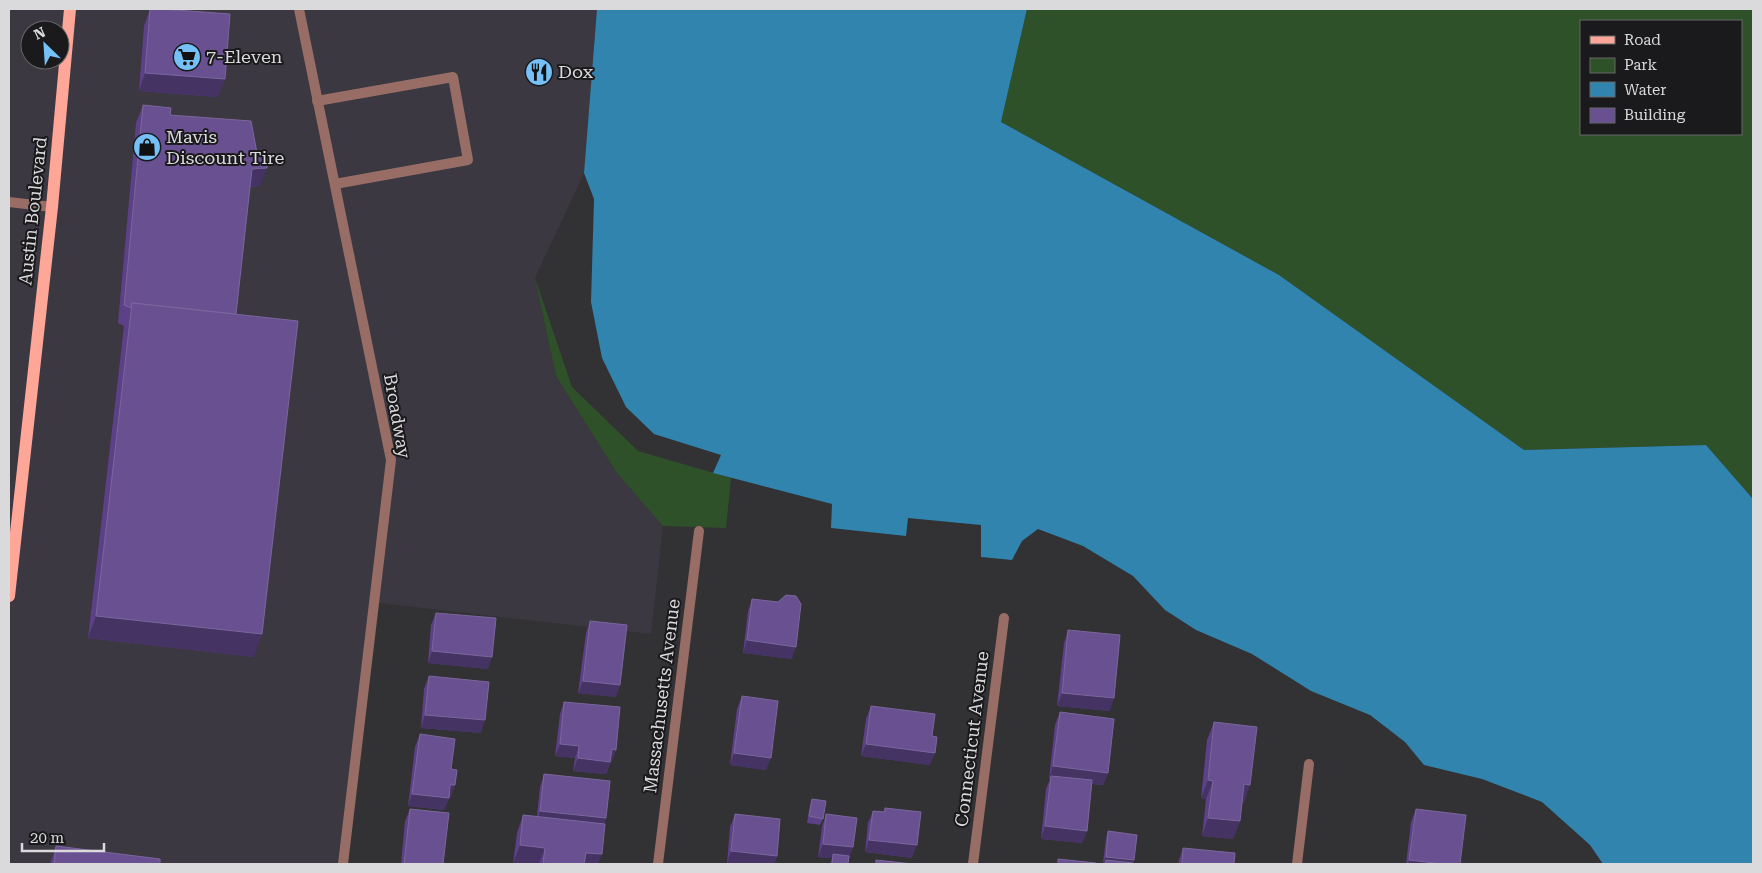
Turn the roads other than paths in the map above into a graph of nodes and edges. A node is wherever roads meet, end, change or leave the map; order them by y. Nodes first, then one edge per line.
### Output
1 (70, 9) edge
2 (298, 9) edge
3 (317, 101) junction
4 (335, 184) junction
5 (9, 202) edge
6 (52, 207) junction
7 (13, 520) edge
8 (699, 531) dead end
9 (9, 596) edge
10 (1004, 618) dead end
11 (1309, 764) dead end
12 (343, 864) edge
13 (658, 864) edge
14 (973, 864) edge
15 (1297, 864) edge

1 - 6 main road, Austin Boulevard
2 - 3 street, Broadway
3 - 4 street, Broadway
3 - 4 street
4 - 12 street, Broadway
5 - 6 street
6 - 7 main road, Austin Boulevard
7 - 9 main road, Austin Boulevard
8 - 13 street, Massachusetts Avenue
10 - 14 street, Connecticut Avenue
11 - 15 street

